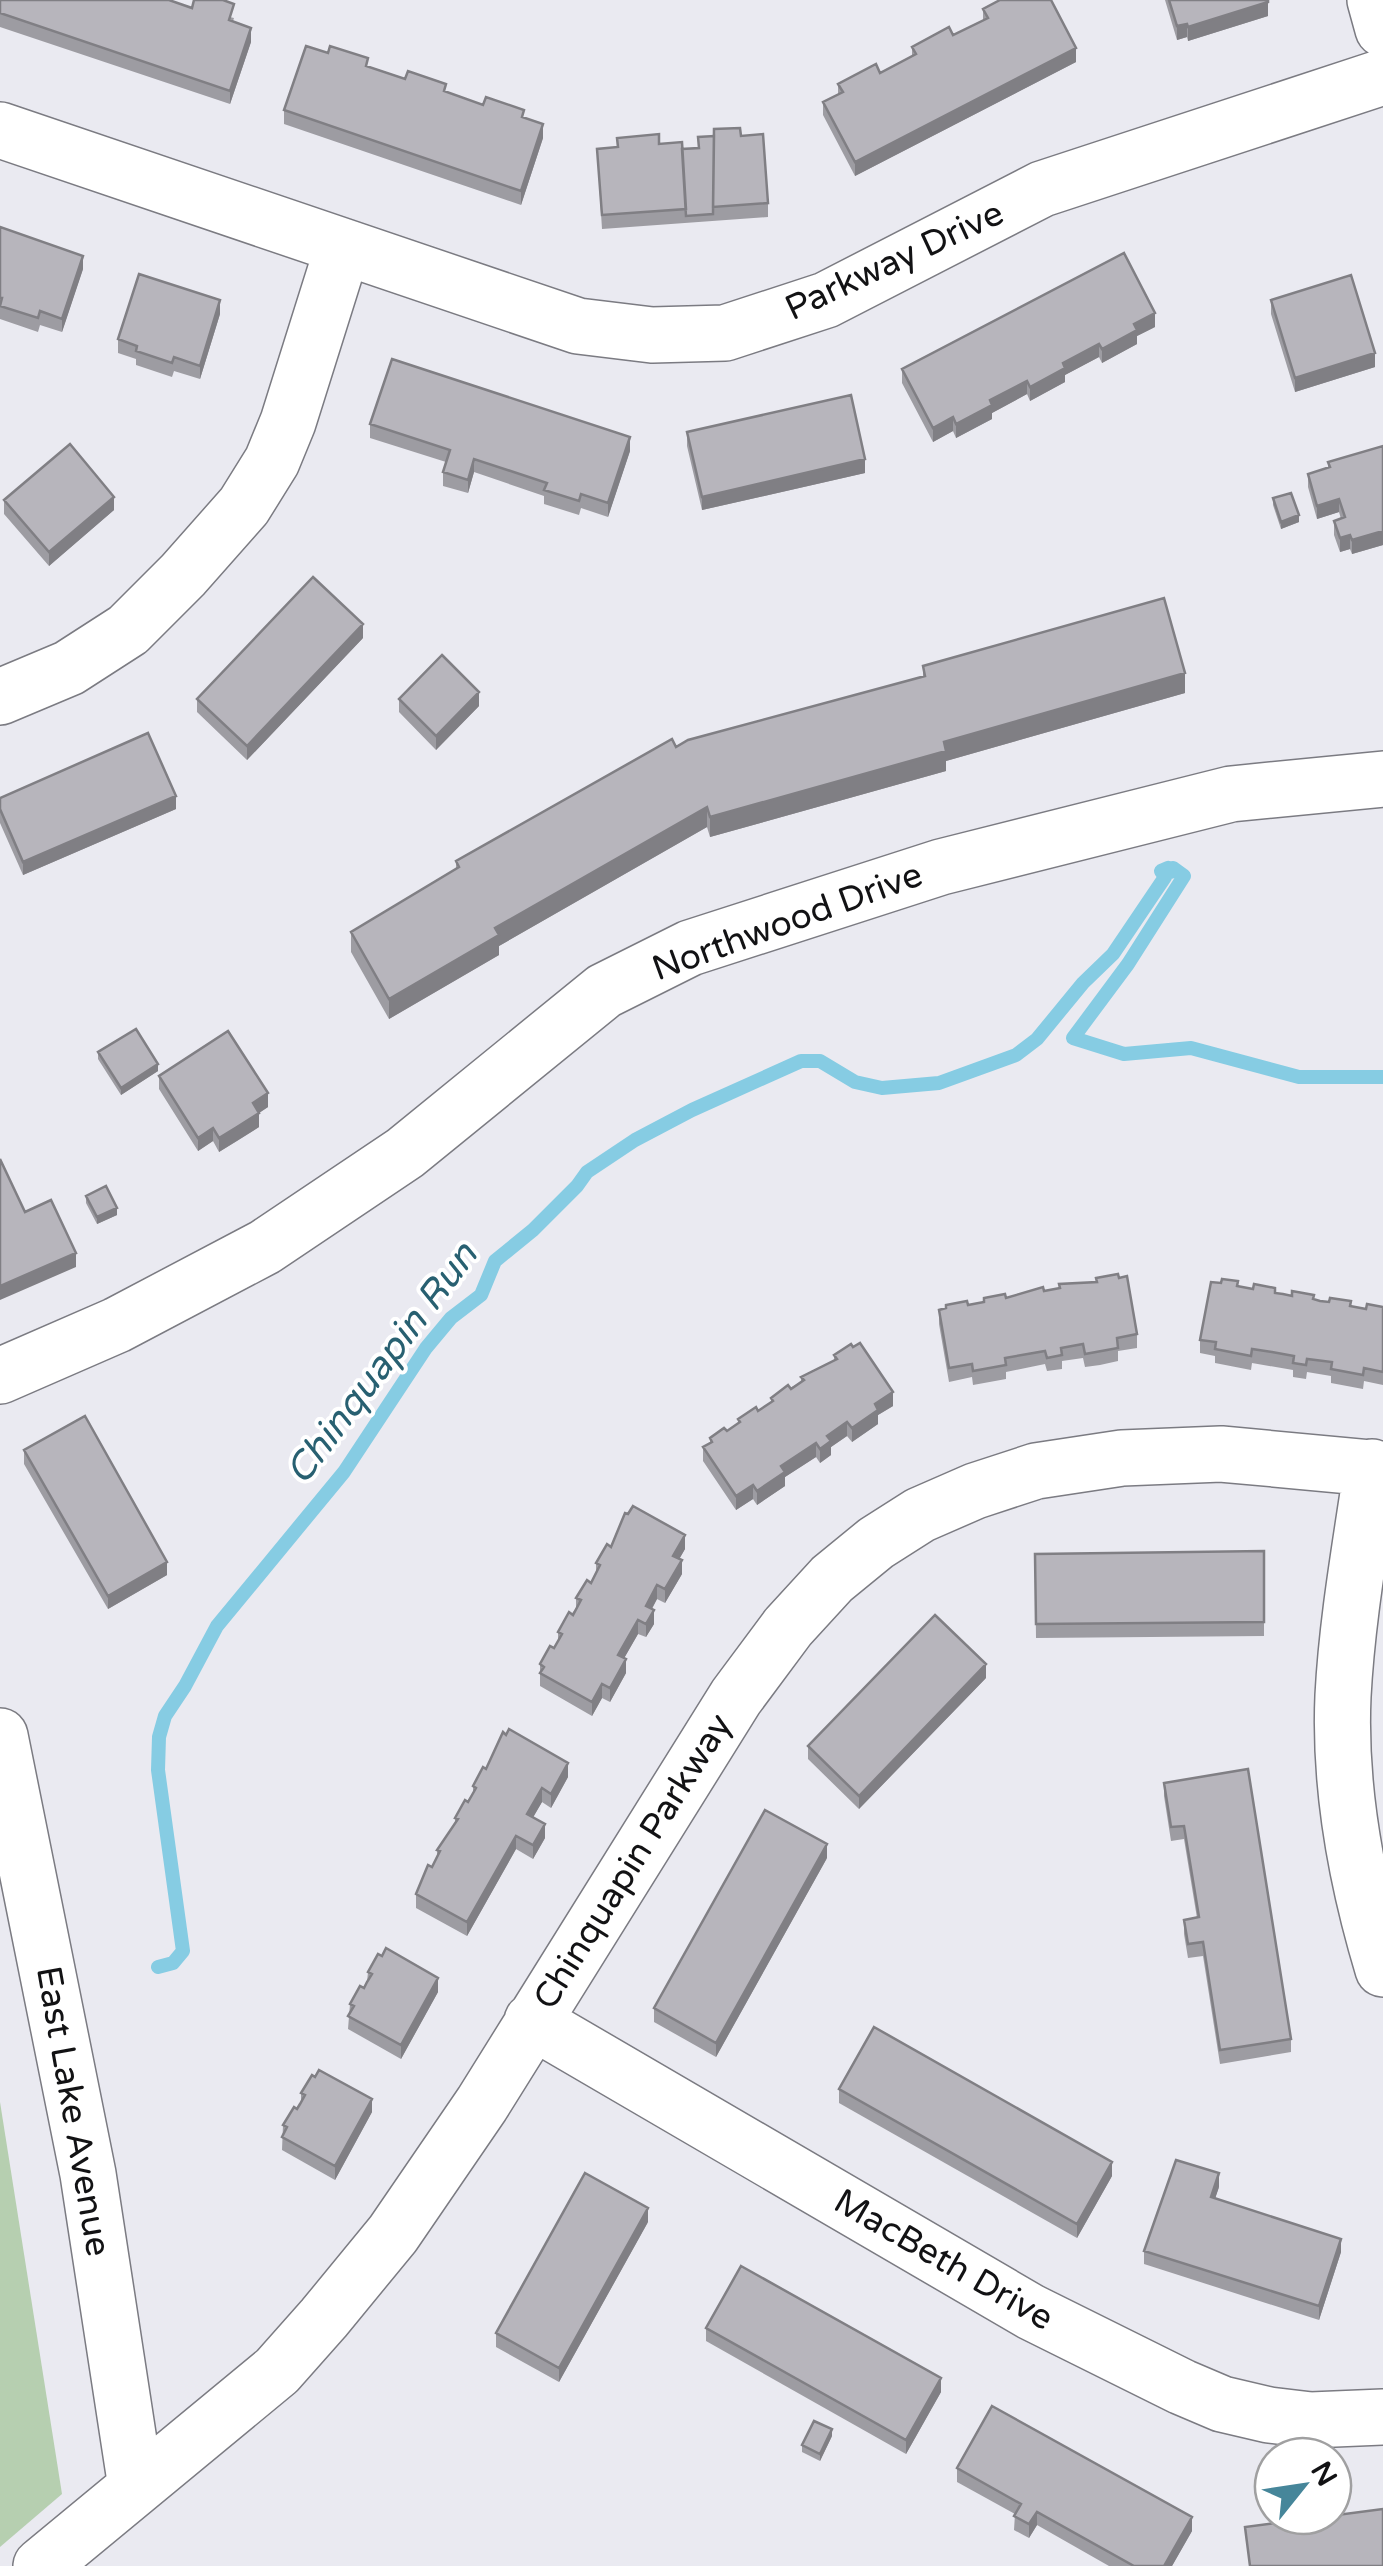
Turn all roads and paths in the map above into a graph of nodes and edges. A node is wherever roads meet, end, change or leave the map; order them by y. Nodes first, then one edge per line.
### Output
1 (1375, 0) edge
2 (1383, 29) edge
3 (1383, 77) edge
4 (0, 130) edge
5 (343, 248) junction
6 (0, 697) edge
7 (1383, 779) edge
8 (0, 1376) edge
9 (1378, 1468) edge
10 (0, 1736) edge
11 (1383, 1969) edge
12 (532, 2020) junction
13 (1383, 2417) edge
14 (136, 2487) junction
15 (42, 2566) edge

1 - 2 street
3 - 5 street, Parkway Drive
4 - 5 street, Parkway Drive
5 - 6 street
7 - 8 street, Northwood Drive
9 - 11 street
9 - 12 street, Chinquapin Parkway
10 - 14 street, East Lake Avenue
12 - 13 street, MacBeth Drive
12 - 14 street, Chinquapin Parkway
14 - 15 street, Chinquapin Parkway

